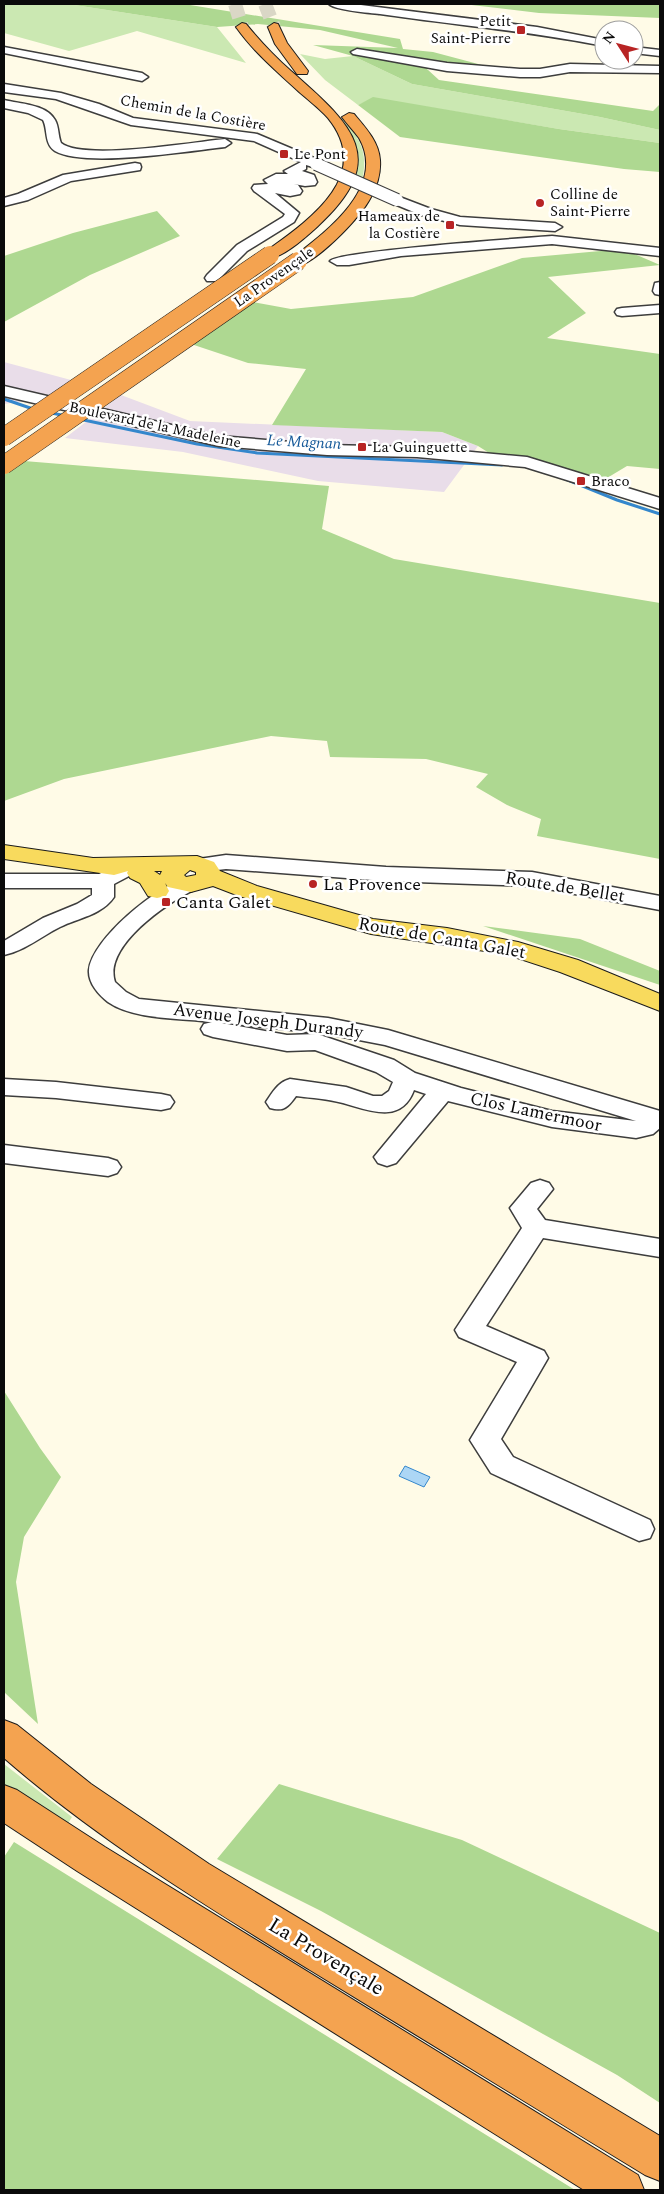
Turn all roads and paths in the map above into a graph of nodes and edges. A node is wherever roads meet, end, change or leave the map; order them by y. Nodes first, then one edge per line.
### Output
1 (334, 4) edge
2 (242, 27) tunnel mouth
3 (274, 27) tunnel mouth
4 (594, 41) edge
5 (4, 50) edge
6 (357, 52) dead end
7 (644, 52) edge
8 (660, 54) edge
9 (660, 70) edge
10 (142, 77) dead end
11 (4, 88) edge
12 (4, 104) edge
13 (244, 138) junction
14 (314, 163) junction
15 (4, 202) edge
16 (660, 246) edge
17 (660, 252) edge
18 (337, 261) dead end
19 (212, 278) dead end
20 (660, 286) edge
21 (660, 291) edge
22 (660, 308) edge
23 (622, 312) dead end
24 (4, 391) edge
25 (4, 437) edge
26 (4, 465) edge
27 (660, 504) edge
28 (4, 852) edge
29 (187, 876) junction
30 (4, 881) edge
31 (112, 881) junction
32 (660, 903) edge
33 (141, 915) junction
34 (4, 948) edge
35 (116, 997) junction
36 (660, 1003) edge
37 (406, 1079) junction
38 (4, 1087) edge
39 (443, 1091) junction
40 (161, 1102) dead end
41 (279, 1102) dead end
42 (658, 1120) edge
43 (4, 1154) edge
44 (387, 1157) dead end
45 (108, 1167) dead end
46 (540, 1189) dead end
47 (536, 1228) junction
48 (660, 1248) edge
49 (639, 1528) dead end
50 (4, 1736) edge
51 (4, 1802) edge
52 (660, 2160) edge
53 (623, 2190) edge

1 - 4 street
2 - 25 highway, La Provençale, bridge
3 - 26 highway, La Provençale, bridge
5 - 10 street, Chemin de la Costière
6 - 9 street
7 - 8 street
11 - 13 street, Chemin de la Costière
12 - 13 street
13 - 14 street, Chemin de la Costière
13 - 15 street
14 - 16 street, Chemin de la Costière, bridge
14 - 19 street
17 - 18 street
20 - 21 street
22 - 23 street
24 - 27 street, Boulevard de la Madeleine
28 - 31 main road
29 - 31 main road, Route de Canta Galet
29 - 31 main road
29 - 32 street, Route de Bellet
29 - 33 street
29 - 33 street
29 - 36 main road, Route de Canta Galet
30 - 31 street
31 - 34 street
33 - 35 street
35 - 37 street, Clos Lamermoor
35 - 42 street, Avenue Joseph Durandy
37 - 39 street, Clos Lamermoor
37 - 41 street
38 - 40 street
39 - 42 street, Clos Lamermoor
39 - 44 street
43 - 45 street
46 - 47 street
47 - 48 street
47 - 49 street
50 - 52 highway, La Provençale
51 - 53 highway

